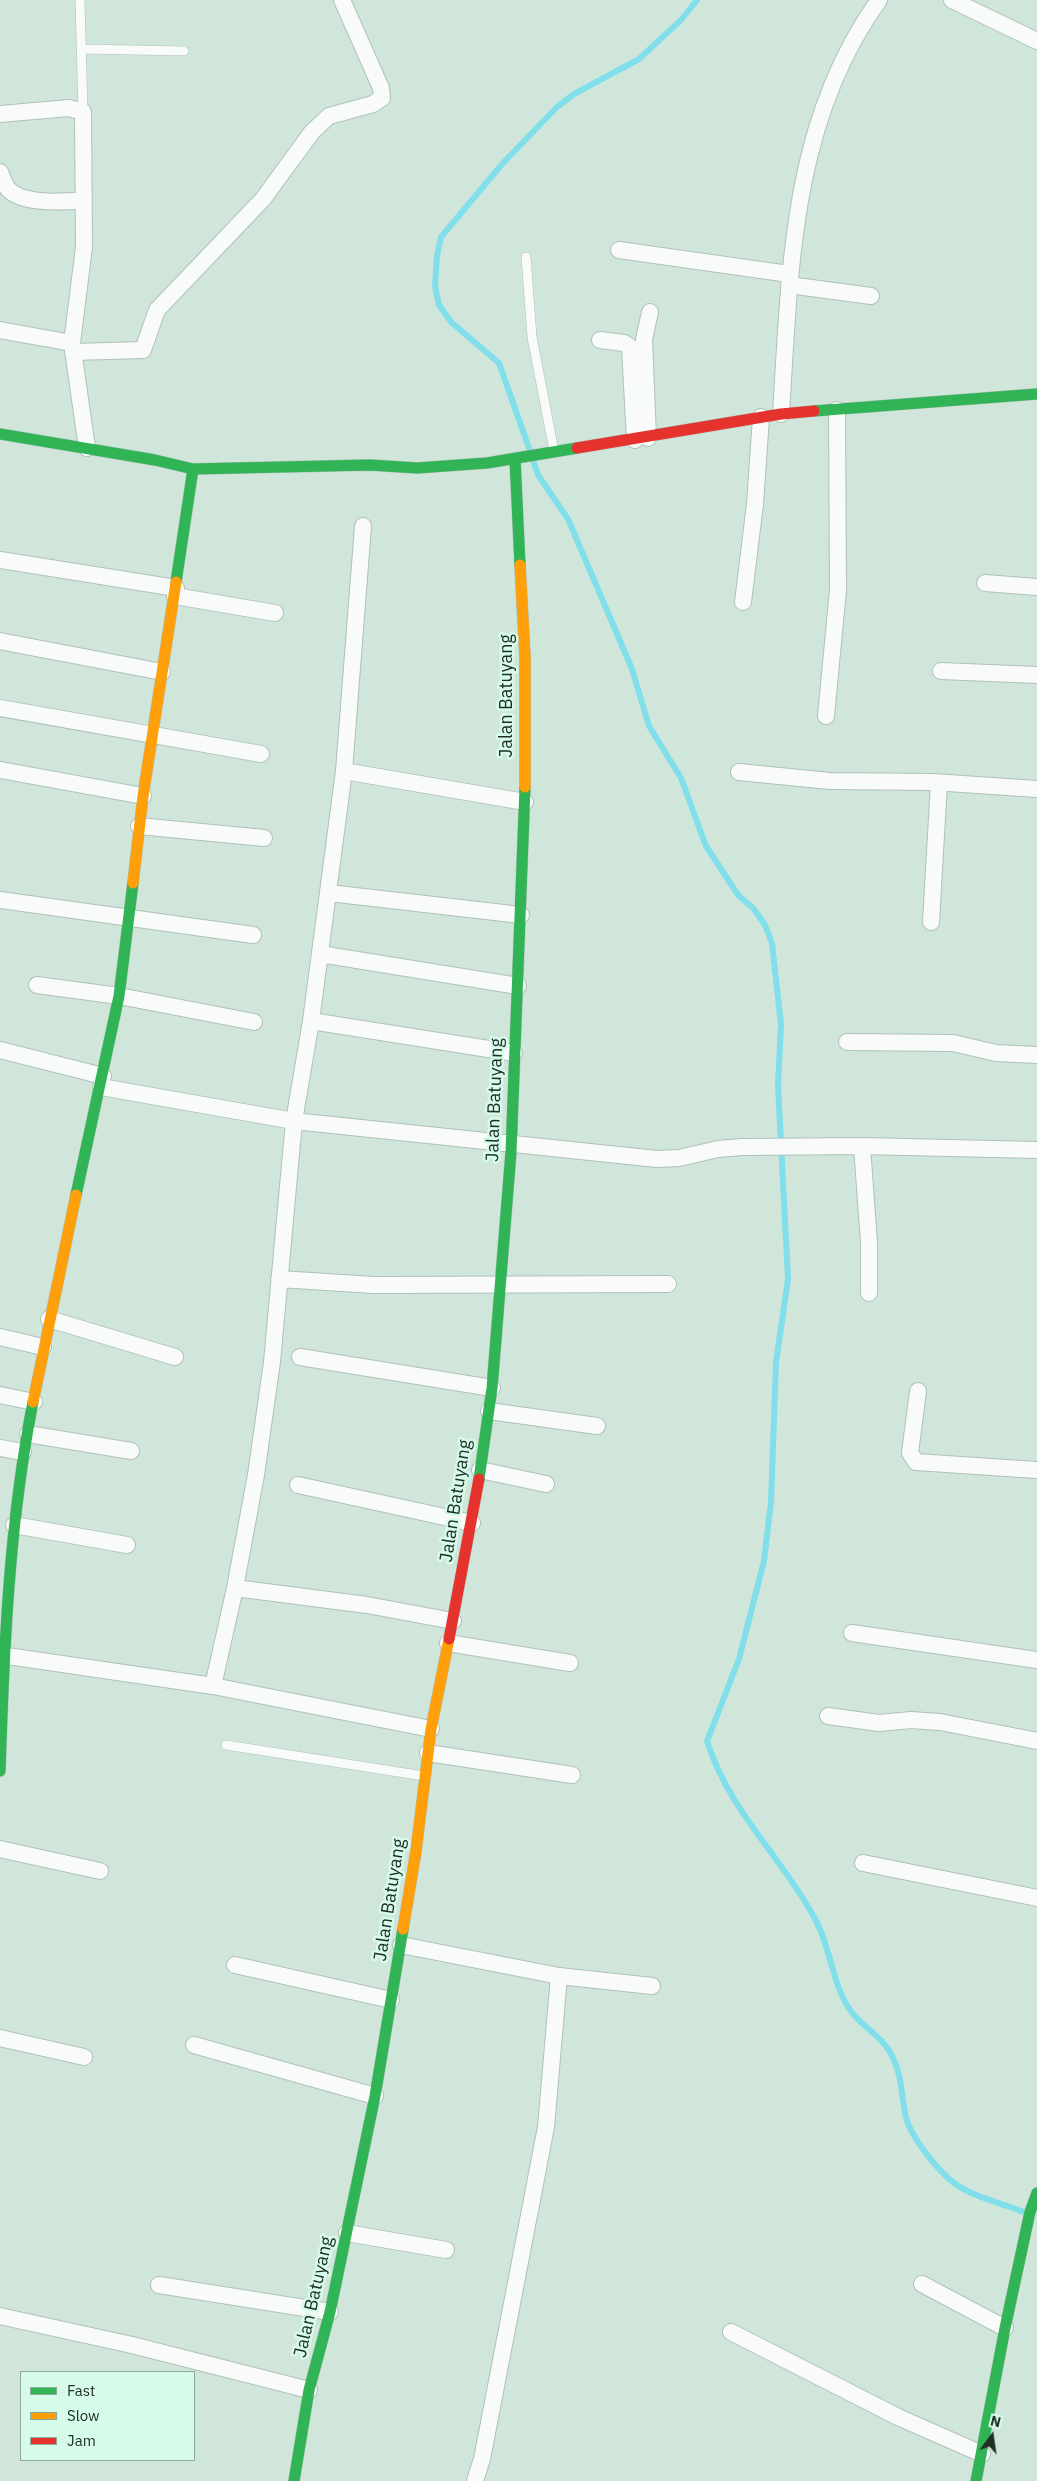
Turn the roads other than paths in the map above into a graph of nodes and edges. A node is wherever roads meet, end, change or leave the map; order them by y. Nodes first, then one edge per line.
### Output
1 (80, 0) edge
2 (342, 0) edge
3 (879, 0) edge
4 (952, 0) edge
5 (1037, 41) edge
6 (82, 49) junction
7 (184, 51) dead end
8 (83, 112) junction
9 (0, 114) edge
10 (0, 172) edge
11 (84, 200) junction
12 (619, 250) dead end
13 (526, 257) dead end
14 (789, 280) junction
15 (871, 296) dead end
16 (650, 312) dead end
17 (0, 330) edge
18 (600, 340) dead end
19 (72, 348) junction
20 (1037, 394) edge
21 (836, 410) junction
22 (781, 414) junction
23 (761, 417) junction
24 (0, 434) edge
25 (642, 439) junction
26 (88, 448) junction
27 (552, 451) junction
28 (519, 458) junction
29 (487, 463) junction
30 (193, 469) junction
31 (496, 477) dead end
32 (504, 488) dead end
33 (518, 512) junction
34 (363, 526) dead end
35 (0, 560) edge
36 (984, 583) dead end
37 (1037, 586) edge
38 (176, 592) junction
39 (743, 602) dead end
40 (275, 613) dead end
41 (0, 641) edge
42 (941, 671) dead end
43 (162, 672) junction
44 (1037, 674) edge
45 (0, 708) edge
46 (826, 716) dead end
47 (153, 733) junction
48 (261, 754) dead end
49 (1, 770) dead end
50 (344, 771) junction
51 (739, 772) dead end
52 (938, 783) junction
53 (1037, 789) edge
54 (143, 796) junction
55 (524, 802) junction
56 (139, 826) junction
57 (264, 838) dead end
58 (329, 893) junction
59 (0, 900) edge
60 (521, 915) junction
61 (127, 918) junction
62 (931, 922) dead end
63 (253, 935) dead end
64 (320, 954) junction
65 (37, 985) dead end
66 (518, 986) junction
67 (119, 996) junction
68 (311, 1021) junction
69 (254, 1022) dead end
70 (847, 1042) dead end
71 (0, 1050) edge
72 (514, 1053) junction
73 (1037, 1055) edge
74 (102, 1081) junction
75 (294, 1121) junction
76 (512, 1144) junction
77 (862, 1146) junction
78 (1037, 1150) edge
79 (279, 1279) junction
80 (668, 1284) dead end
81 (500, 1286) junction
82 (870, 1293) dead end
83 (49, 1319) junction
84 (0, 1337) edge
85 (43, 1347) junction
86 (175, 1357) dead end
87 (300, 1357) dead end
88 (492, 1388) junction
89 (918, 1391) dead end
90 (0, 1395) edge
91 (34, 1402) junction
92 (488, 1412) junction
93 (597, 1426) dead end
94 (28, 1434) junction
95 (0, 1448) edge
96 (131, 1450) dead end
97 (23, 1452) junction
98 (480, 1470) junction
99 (1037, 1470) edge
100 (546, 1484) dead end
101 (298, 1485) dead end
102 (472, 1524) junction
103 (14, 1525) junction
104 (6, 1541) edge
105 (128, 1545) dead end
106 (235, 1588) junction
107 (453, 1621) junction
108 (852, 1633) dead end
109 (448, 1643) junction
110 (2, 1655) edge
111 (1037, 1660) edge
112 (570, 1663) dead end
113 (213, 1686) junction
114 (828, 1716) dead end
115 (431, 1728) junction
116 (1037, 1741) edge
117 (226, 1745) dead end
118 (428, 1753) junction
119 (0, 1771) edge
120 (572, 1775) dead end
121 (425, 1776) junction
122 (0, 1849) edge
123 (863, 1863) dead end
124 (100, 1871) dead end
125 (1037, 1898) edge
126 (400, 1945) junction
127 (235, 1965) dead end
128 (559, 1976) junction
129 (652, 1986) dead end
130 (391, 2000) junction
131 (0, 2038) edge
132 (194, 2045) dead end
133 (84, 2057) dead end
134 (375, 2096) junction
135 (1037, 2192) edge
136 (346, 2233) junction
137 (446, 2250) dead end
138 (922, 2284) dead end
139 (159, 2285) dead end
140 (330, 2312) junction
141 (0, 2316) edge
142 (1005, 2328) junction
143 (730, 2332) dead end
144 (309, 2390) junction
145 (982, 2454) junction
146 (294, 2481) edge
147 (475, 2481) edge
148 (976, 2481) edge

1 - 6 lane
2 - 19 street
3 - 14 street
4 - 5 street
6 - 7 lane
6 - 8 lane
8 - 9 street
8 - 11 street
10 - 11 street
11 - 19 street
12 - 14 street
13 - 27 lane
14 - 15 street
14 - 22 street
16 - 25 street
17 - 19 street
18 - 25 street
19 - 26 street
20 - 21 street
21 - 22 street
21 - 46 street
22 - 23 street
23 - 25 street
23 - 39 street
24 - 26 street
25 - 27 street
26 - 30 street
27 - 28 street
28 - 29 street
28 - 33 street, Jalan Batuyang
29 - 30 street
29 - 31 street
30 - 38 street
32 - 33 street, Jalan Batuyang
33 - 55 street, Jalan Batuyang
34 - 50 street
35 - 38 street
36 - 37 street
38 - 40 street
38 - 43 street
41 - 43 street
42 - 44 street
43 - 47 street
45 - 47 street
47 - 48 street
47 - 54 street
49 - 54 street
50 - 55 street
50 - 58 street
51 - 52 street
52 - 53 street
52 - 62 street
54 - 56 street
55 - 60 street, Jalan Batuyang
56 - 57 street
56 - 61 street
58 - 60 street
58 - 64 street
59 - 61 street
60 - 66 street, Jalan Batuyang
61 - 63 street
61 - 67 street
64 - 66 street
64 - 68 street
65 - 67 street
66 - 72 street, Jalan Batuyang
67 - 69 street
67 - 74 street
68 - 72 street
68 - 75 street
70 - 73 street
71 - 74 street
72 - 76 street, Jalan Batuyang
74 - 75 street
74 - 83 street
75 - 76 street
75 - 79 street
76 - 77 street
76 - 81 street, Jalan Batuyang
77 - 78 street
77 - 82 street
79 - 81 street
79 - 106 street
80 - 81 street
81 - 88 street, Jalan Batuyang
83 - 85 street
83 - 86 street
84 - 85 street
85 - 91 street
87 - 88 street
88 - 92 street, Jalan Batuyang
89 - 99 street
90 - 91 street
91 - 94 street
92 - 93 street
92 - 98 street, Jalan Batuyang
94 - 96 street
94 - 97 street
95 - 97 street
97 - 103 street
98 - 100 street
98 - 102 street, Jalan Batuyang
101 - 102 street
102 - 107 street, Jalan Batuyang
103 - 104 street
103 - 105 street
104 - 110 street
106 - 107 street
106 - 113 street
107 - 109 street, Jalan Batuyang
108 - 111 street
109 - 112 street
109 - 115 street, Jalan Batuyang
110 - 113 street
110 - 119 street
113 - 115 street
114 - 116 street
115 - 118 street, Jalan Batuyang
117 - 121 lane
118 - 120 street
118 - 121 street, Jalan Batuyang
121 - 126 street, Jalan Batuyang
122 - 124 street
123 - 125 street
126 - 128 street
126 - 130 street, Jalan Batuyang
127 - 130 street
128 - 129 street
128 - 147 street
130 - 134 street, Jalan Batuyang
131 - 133 street
132 - 134 street
134 - 136 street, Jalan Batuyang
135 - 142 street
136 - 137 street
136 - 140 street, Jalan Batuyang
138 - 142 street
139 - 140 street
140 - 144 street, Jalan Batuyang
141 - 144 street
142 - 145 street
143 - 145 street
144 - 146 street, Jalan Batuyang
145 - 148 street

